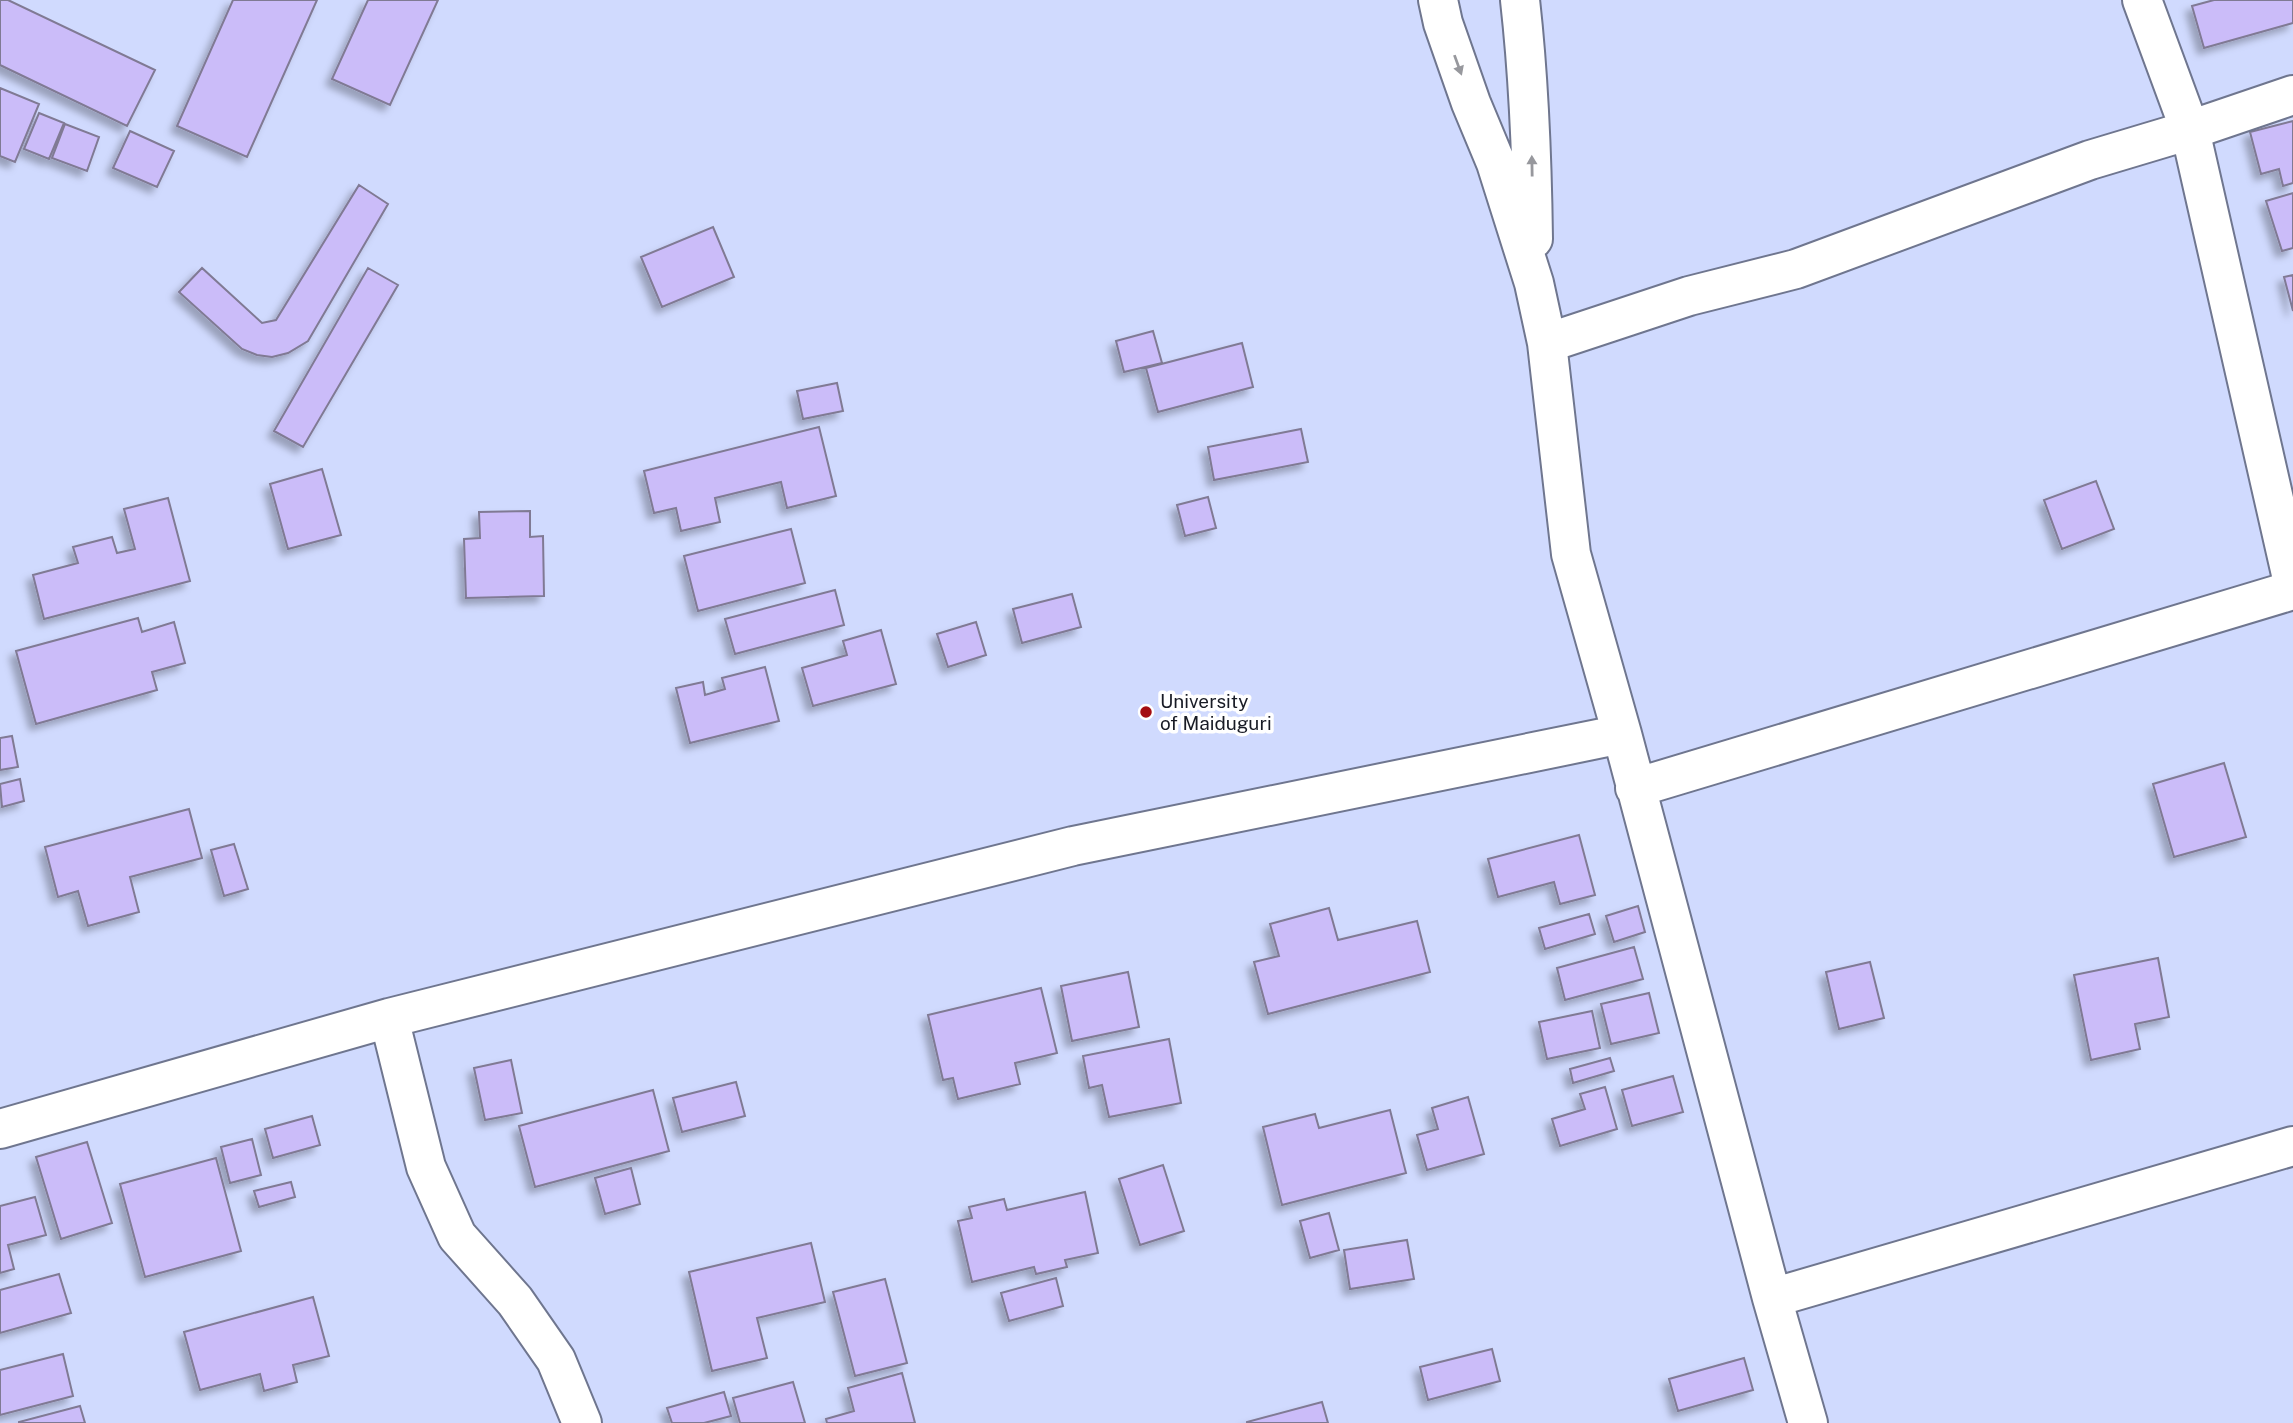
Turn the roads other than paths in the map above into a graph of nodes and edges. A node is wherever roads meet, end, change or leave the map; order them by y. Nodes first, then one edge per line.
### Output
1 (1438, 0) edge
2 (1520, 0) edge
3 (2142, 0) edge
4 (2293, 95) edge
5 (2190, 130) junction
6 (1534, 284) junction
7 (1547, 343) junction
8 (2293, 583) edge
9 (2293, 590) edge
10 (1622, 734) junction
11 (1635, 788) junction
12 (389, 1018) junction
13 (0, 1129) edge
14 (2293, 1146) edge
15 (1772, 1298) junction
16 (579, 1422) edge
17 (1808, 1423) edge

1 -> 6 street
6 -> 2 street
3 - 5 street
4 - 5 street
5 - 7 street
5 - 8 street
6 - 7 street
7 - 10 street
9 - 11 street
10 - 11 street
10 - 12 street
11 - 15 street
12 - 13 street
12 - 16 street
14 - 15 street
15 - 17 street

